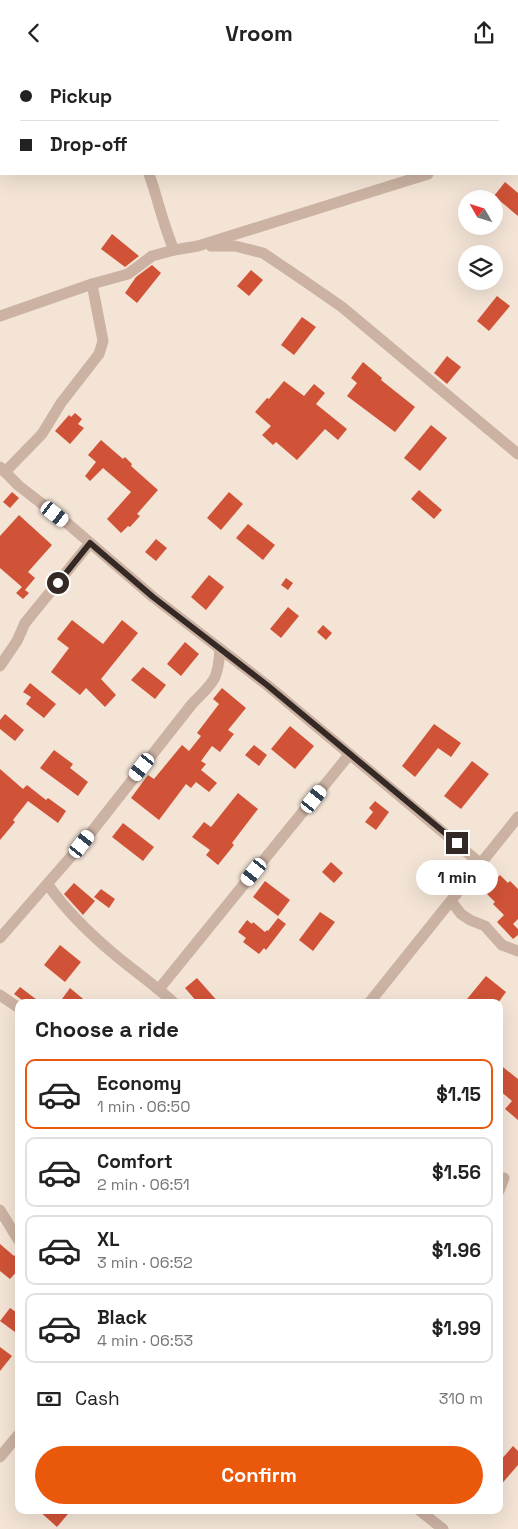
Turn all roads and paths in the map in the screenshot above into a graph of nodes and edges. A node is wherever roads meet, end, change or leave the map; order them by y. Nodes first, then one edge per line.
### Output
1 (149, 175) edge
2 (425, 175) edge
3 (198, 246) junction
4 (174, 250) junction
5 (92, 284) junction
6 (0, 316) edge
7 (518, 454) edge
8 (2, 469) edge
9 (90, 543) junction
10 (220, 649) junction
11 (0, 666) edge
12 (349, 755) junction
13 (518, 817) edge
14 (481, 863) junction
15 (48, 885) junction
16 (451, 901) junction
17 (0, 938) edge
18 (518, 951) edge
19 (159, 989) junction
20 (0, 995) edge
21 (170, 999) edge
22 (372, 999) edge
23 (15, 1005) edge
24 (0, 1210) edge
25 (15, 1234) edge
26 (15, 1439) edge
27 (0, 1456) edge
28 (424, 1514) edge
29 (443, 1529) edge

1 - 4 street
2 - 3 street
3 - 4 street
3 - 7 street
4 - 5 street
5 - 6 street
5 - 8 street
8 - 9 street
9 - 10 street
9 - 11 street
10 - 12 street
10 - 15 street
12 - 14 street
12 - 19 street
13 - 14 street
14 - 16 street
15 - 17 street
15 - 19 street
16 - 18 street
16 - 22 street
19 - 21 street
20 - 23 street
24 - 25 street
26 - 27 street
28 - 29 street

